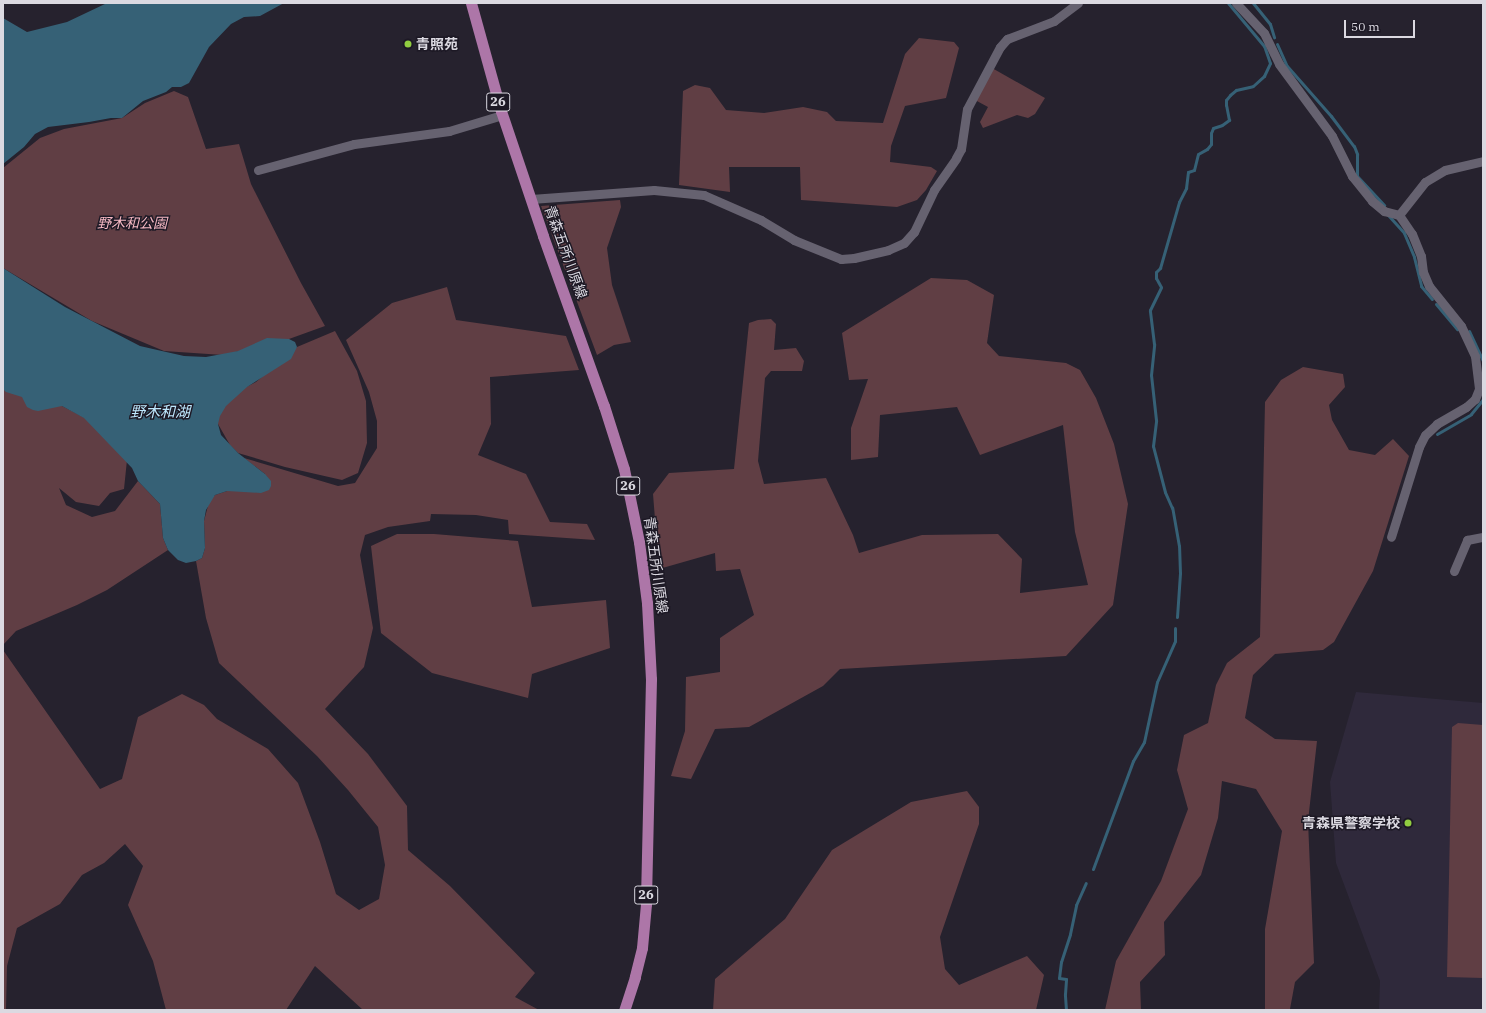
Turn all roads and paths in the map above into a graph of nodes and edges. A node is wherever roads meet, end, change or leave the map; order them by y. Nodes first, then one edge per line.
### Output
1 (471, 3) edge
2 (1078, 3) edge
3 (1236, 3) edge
4 (502, 115) junction
5 (1483, 161) edge
6 (258, 170) dead end
7 (531, 199) junction
8 (1399, 214) junction
9 (1391, 537) dead end
10 (1483, 537) edge
11 (1454, 571) dead end
12 (624, 1010) edge

1 - 4 main road, 青森五所川原線 / 26
2 - 7 street
3 - 8 street
4 - 6 street
4 - 7 main road, 青森五所川原線 / 26
5 - 8 street
7 - 12 main road, 青森五所川原線 / 26
8 - 9 street
10 - 11 street

